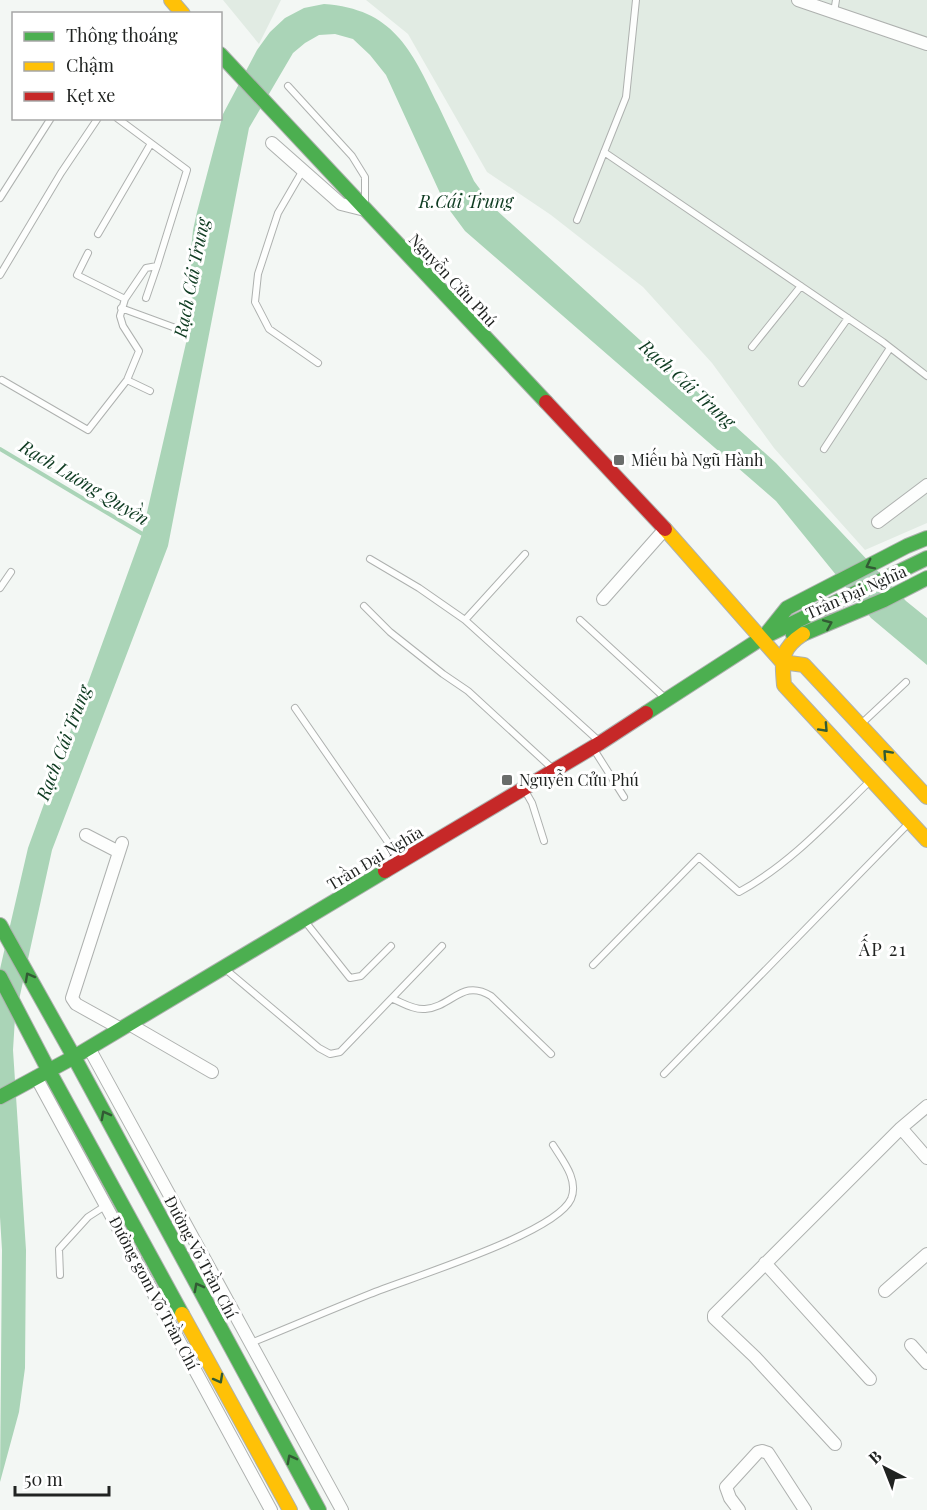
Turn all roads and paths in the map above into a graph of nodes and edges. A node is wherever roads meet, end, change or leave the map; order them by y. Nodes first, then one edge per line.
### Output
1 (171, 0) edge
2 (636, 0) edge
3 (798, 0) edge
4 (835, 6) edge
5 (181, 12) edge
6 (927, 44) edge
7 (222, 56) edge
8 (288, 86) dead end
9 (50, 120) edge
10 (97, 120) edge
11 (119, 120) edge
12 (272, 144) dead end
13 (150, 145) junction
14 (604, 152) junction
15 (303, 170) junction
16 (0, 198) edge
17 (365, 210) junction
18 (577, 220) dead end
19 (98, 234) dead end
20 (88, 253) dead end
21 (157, 266) junction
22 (0, 275) edge
23 (801, 286) junction
24 (146, 298) dead end
25 (125, 299) junction
26 (121, 308) junction
27 (848, 318) junction
28 (181, 330) dead end
29 (752, 347) dead end
30 (890, 348) junction
31 (318, 363) dead end
32 (927, 376) edge
33 (2, 380) dead end
34 (127, 380) junction
35 (802, 382) dead end
36 (150, 391) dead end
37 (824, 449) dead end
38 (927, 485) edge
39 (878, 522) dead end
40 (665, 529) junction
41 (927, 538) edge
42 (525, 554) dead end
43 (927, 558) edge
44 (370, 559) dead end
45 (11, 572) dead end
46 (922, 581) edge
47 (0, 588) edge
48 (603, 599) dead end
49 (364, 606) dead end
50 (787, 608) junction
51 (740, 614) junction
52 (580, 620) dead end
53 (465, 621) junction
54 (802, 634) junction
55 (762, 638) junction
56 (782, 662) junction
57 (906, 682) dead end
58 (667, 699) junction
59 (295, 708) dead end
60 (860, 725) junction
61 (596, 745) junction
62 (554, 770) junction
63 (871, 779) junction
64 (524, 788) junction
65 (624, 797) dead end
66 (927, 797) edge
67 (910, 822) junction
68 (86, 836) dead end
69 (927, 840) edge
70 (544, 842) dead end
71 (401, 861) junction
72 (303, 920) junction
73 (3, 930) edge
74 (391, 946) dead end
75 (442, 946) dead end
76 (593, 965) dead end
77 (224, 968) junction
78 (0, 977) edge
79 (393, 999) junction
80 (125, 1026) junction
81 (89, 1048) junction
82 (551, 1054) dead end
83 (74, 1057) junction
84 (212, 1072) dead end
85 (664, 1074) dead end
86 (38, 1077) junction
87 (0, 1097) edge
88 (927, 1106) edge
89 (901, 1128) junction
90 (553, 1145) dead end
91 (927, 1158) edge
92 (112, 1201) junction
93 (927, 1254) edge
94 (765, 1263) junction
95 (60, 1275) dead end
96 (885, 1291) dead end
97 (251, 1343) junction
98 (911, 1345) dead end
99 (927, 1363) edge
100 (870, 1379) dead end
101 (835, 1444) dead end
102 (271, 1510) edge
103 (290, 1510) edge
104 (319, 1510) edge
105 (342, 1510) edge
106 (739, 1510) edge
107 (805, 1510) edge

1 - 5 main road
2 - 14 lane
3 - 4 street
4 - 6 street
7 - 17 main road, Nguyễn Cửu Phú
8 - 17 lane
9 - 16 lane
10 - 22 lane
11 - 13 lane
12 - 15 street
13 - 19 lane
13 - 21 lane
14 - 18 lane
14 - 23 lane
15 - 17 street
15 - 31 lane
17 - 40 main road, Nguyễn Cửu Phú
20 - 25 lane
21 - 24 lane
21 - 25 lane
23 - 27 lane
23 - 29 lane
25 - 26 lane
26 - 28 lane
26 - 34 lane
27 - 30 lane
27 - 35 lane
30 - 32 lane
30 - 37 lane
33 - 34 lane
34 - 36 lane
38 - 39 street
40 - 48 street
40 - 51 main road, Nguyễn Cửu Phú
41 -> 50 main road, Trần Đại Nghĩa
42 - 53 lane
43 - 55 main road, Trần Đại Nghĩa
44 - 53 lane
45 - 47 lane
54 -> 46 main road, Trần Đại Nghĩa
49 - 62 lane
50 - 51 main road
50 - 55 main road, Trần Đại Nghĩa
51 - 55 main road, Nguyễn Cửu Phú
52 - 58 lane
53 - 61 lane
54 - 55 main road, Trần Đại Nghĩa
54 - 56 main road
55 - 56 main road, Nguyễn Cửu Phú
55 - 58 main road, Trần Đại Nghĩa
56 - 60 main road
56 -> 63 main road, Nguyễn Cửu Phú
57 - 60 lane
58 - 61 main road, Trần Đại Nghĩa
59 - 71 lane
66 -> 60 main road
61 - 62 main road, Trần Đại Nghĩa
61 - 65 lane
62 - 64 main road, Trần Đại Nghĩa
63 - 67 main road, Nguyễn Cửu Phú
63 - 76 lane
64 - 70 lane
64 - 71 main road, Trần Đại Nghĩa
67 - 69 main road, Nguyễn Cửu Phú
67 - 85 lane
68 - 80 street
71 - 72 main road, Trần Đại Nghĩa
72 - 74 lane
72 - 77 main road, Trần Đại Nghĩa
83 -> 73 main road, Đường Võ Trần Chí
75 - 79 lane
77 - 79 lane
77 - 80 main road, Trần Đại Nghĩa
78 - 86 main road
79 - 82 lane
80 - 81 main road, Trần Đại Nghĩa
80 - 84 street
81 - 83 main road, Trần Đại Nghĩa
81 - 97 street
83 - 86 main road, Trần Đại Nghĩa
104 -> 83 main road, Đường Võ Trần Chí
86 - 87 main road, Trần Đại Nghĩa
86 - 92 main road
88 - 89 street
89 - 91 street
89 - 94 street
90 - 97 lane
92 - 95 lane
92 - 102 street, Đường gom Võ Trần Chí
92 -> 103 main road
93 - 96 street
94 - 100 street
94 - 101 street
97 - 105 street
98 - 99 street
106 - 107 street

